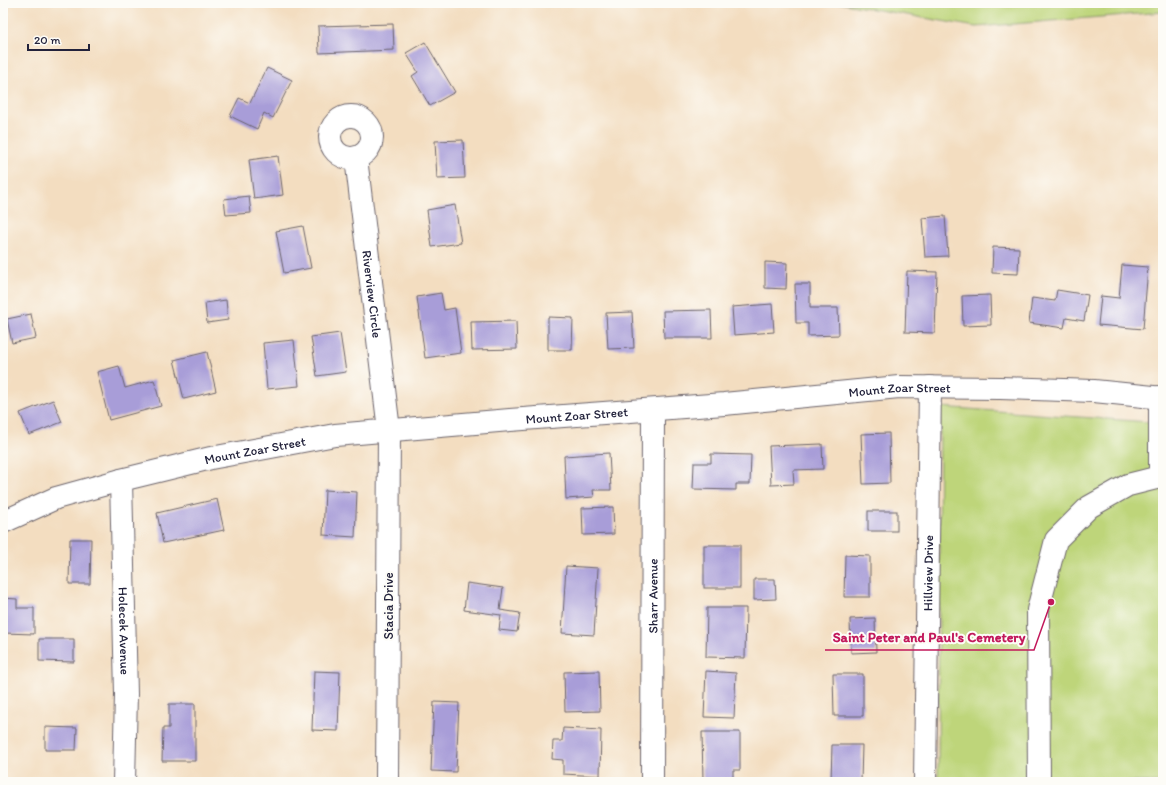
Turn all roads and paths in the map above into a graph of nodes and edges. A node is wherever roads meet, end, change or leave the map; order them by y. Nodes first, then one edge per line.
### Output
1 (356, 158) dead end
2 (930, 387) junction
3 (1162, 398) edge
4 (653, 410) junction
5 (389, 430) junction
6 (1162, 478) edge
7 (121, 480) junction
8 (4, 518) edge
9 (124, 782) edge
10 (387, 782) edge
11 (652, 782) edge
12 (925, 782) edge
13 (1039, 782) edge

1 - 5 street, Riverview Circle
2 - 3 street, Mount Zoar Street
2 - 4 street, Mount Zoar Street
2 - 12 street, Hillview Drive
3 - 6 street
4 - 5 street, Mount Zoar Street
4 - 11 street, Sharr Avenue
5 - 7 street, Mount Zoar Street
5 - 10 street, Stacia Drive
6 - 13 street
7 - 8 street, Mount Zoar Street
7 - 9 street, Holecek Avenue

